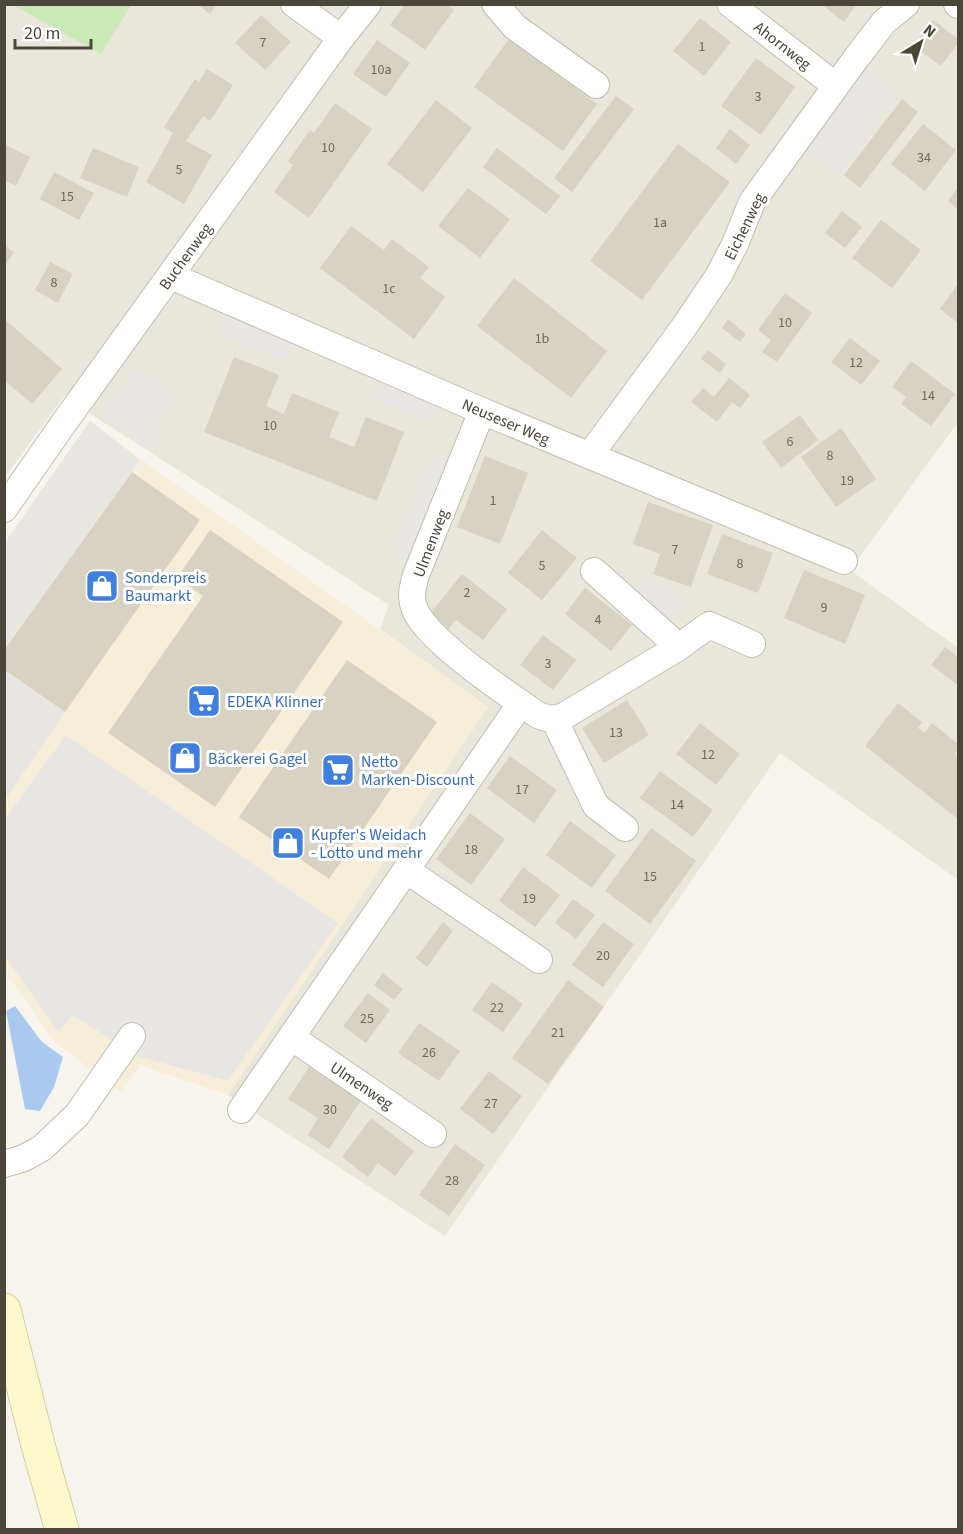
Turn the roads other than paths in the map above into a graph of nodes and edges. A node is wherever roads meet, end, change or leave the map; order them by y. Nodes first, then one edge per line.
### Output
1 (294, 4) edge
2 (368, 4) edge
3 (495, 4) edge
4 (730, 4) edge
5 (906, 4) edge
6 (341, 38) junction
7 (596, 85) dead end
8 (836, 86) junction
9 (171, 276) junction
10 (482, 411) junction
11 (590, 456) junction
12 (4, 509) edge
13 (844, 561) dead end
14 (594, 571) dead end
15 (752, 644) dead end
16 (679, 647) junction
17 (521, 703) junction
18 (554, 719) junction
19 (625, 828) dead end
20 (406, 870) junction
21 (539, 960) dead end
22 (132, 1036) dead end
23 (291, 1037) junction
24 (241, 1110) dead end
25 (433, 1134) dead end
26 (4, 1164) edge
27 (4, 1310) edge
28 (62, 1530) edge

1 - 6 street
2 - 6 street, Buchenweg
3 - 7 street
4 - 8 street, Ahornweg
5 - 8 street, Eichenweg
6 - 9 street, Buchenweg
8 - 11 street, Eichenweg
9 - 10 street, Neuseser Weg
9 - 12 street, Buchenweg
10 - 11 street, Neuseser Weg
10 - 17 street, Ulmenweg
11 - 13 street, Neuseser Weg
14 - 16 street
15 - 16 street
16 - 18 street
17 - 18 street, Ulmenweg
17 - 20 street
18 - 19 street
20 - 21 street
20 - 23 street
22 - 26 street
23 - 24 street
23 - 25 street, Ulmenweg
27 - 28 main road

